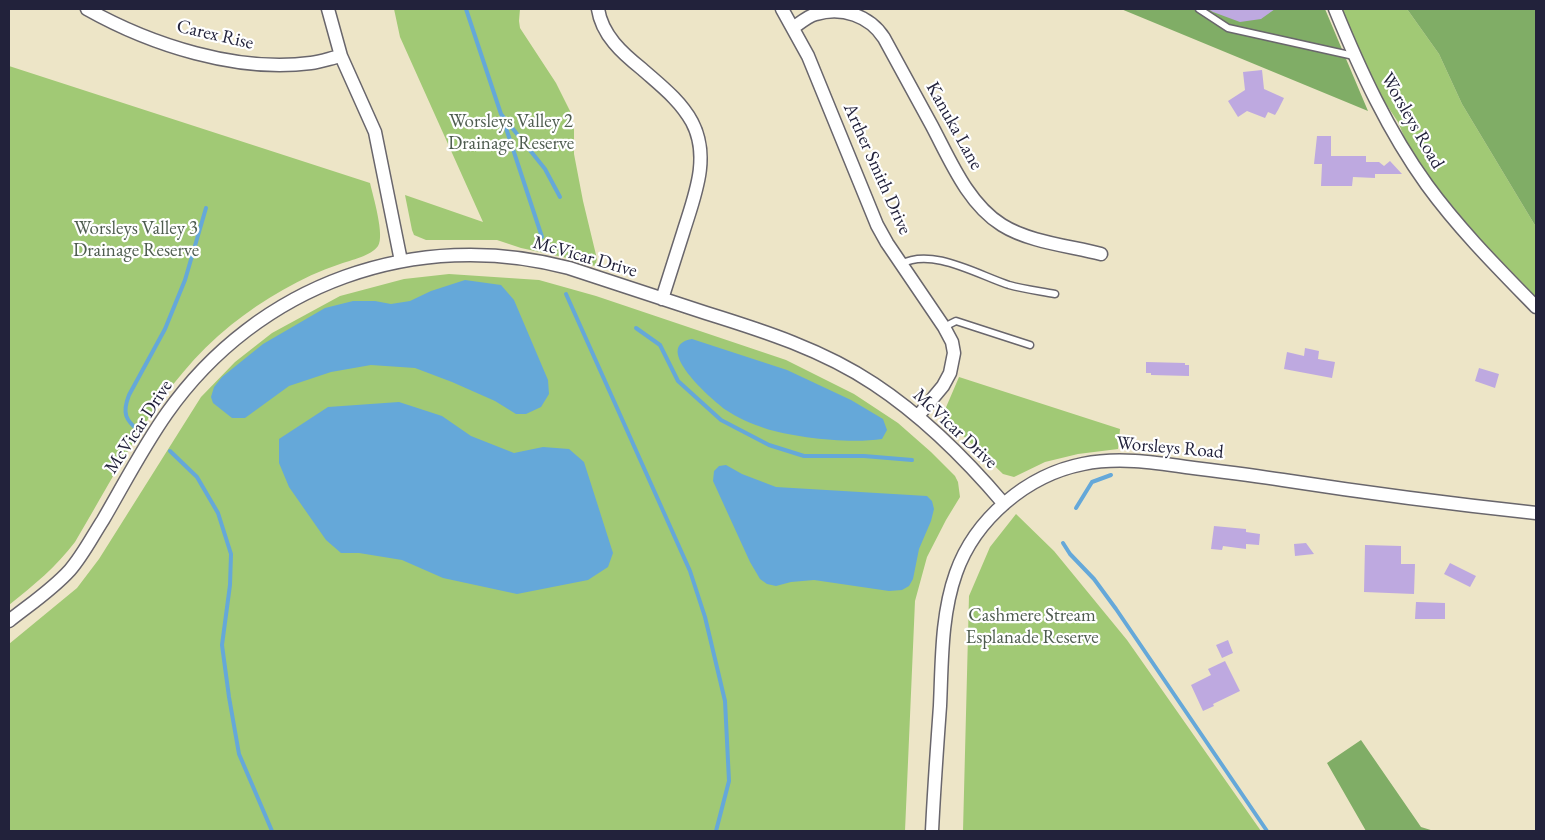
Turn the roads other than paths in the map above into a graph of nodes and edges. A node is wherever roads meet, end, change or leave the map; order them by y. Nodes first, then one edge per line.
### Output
1 (87, 9) edge
2 (328, 9) edge
3 (598, 9) edge
4 (782, 9) edge
5 (1199, 9) edge
6 (1335, 9) edge
7 (859, 12) edge
8 (793, 28) junction
9 (341, 56) junction
10 (1354, 56) junction
11 (1101, 254) dead end
12 (401, 261) junction
13 (901, 264) junction
14 (1054, 294) dead end
15 (662, 299) junction
16 (1536, 307) edge
17 (944, 327) junction
18 (1030, 344) dead end
19 (918, 416) junction
20 (1004, 504) junction
21 (1536, 514) edge
22 (9, 621) edge
23 (932, 831) edge

1 - 9 street, Carex Rise
2 - 9 street
3 - 15 street
4 - 8 street, Arther Smith Drive
5 - 10 lane
6 - 10 street, Worsleys Road
7 - 8 street, Kanuka Lane
7 - 11 street, Kanuka Lane
8 - 13 street, Arther Smith Drive
9 - 12 street
10 - 16 street, Worsleys Road
12 - 15 street, McVicar Drive
12 - 22 street, McVicar Drive
13 - 14 lane
13 - 17 street, Arther Smith Drive
15 - 19 street, McVicar Drive
17 - 18 lane
17 - 19 street, Arther Smith Drive
19 - 20 street, McVicar Drive
20 - 21 street, Worsleys Road
20 - 23 street, Worsleys Road

